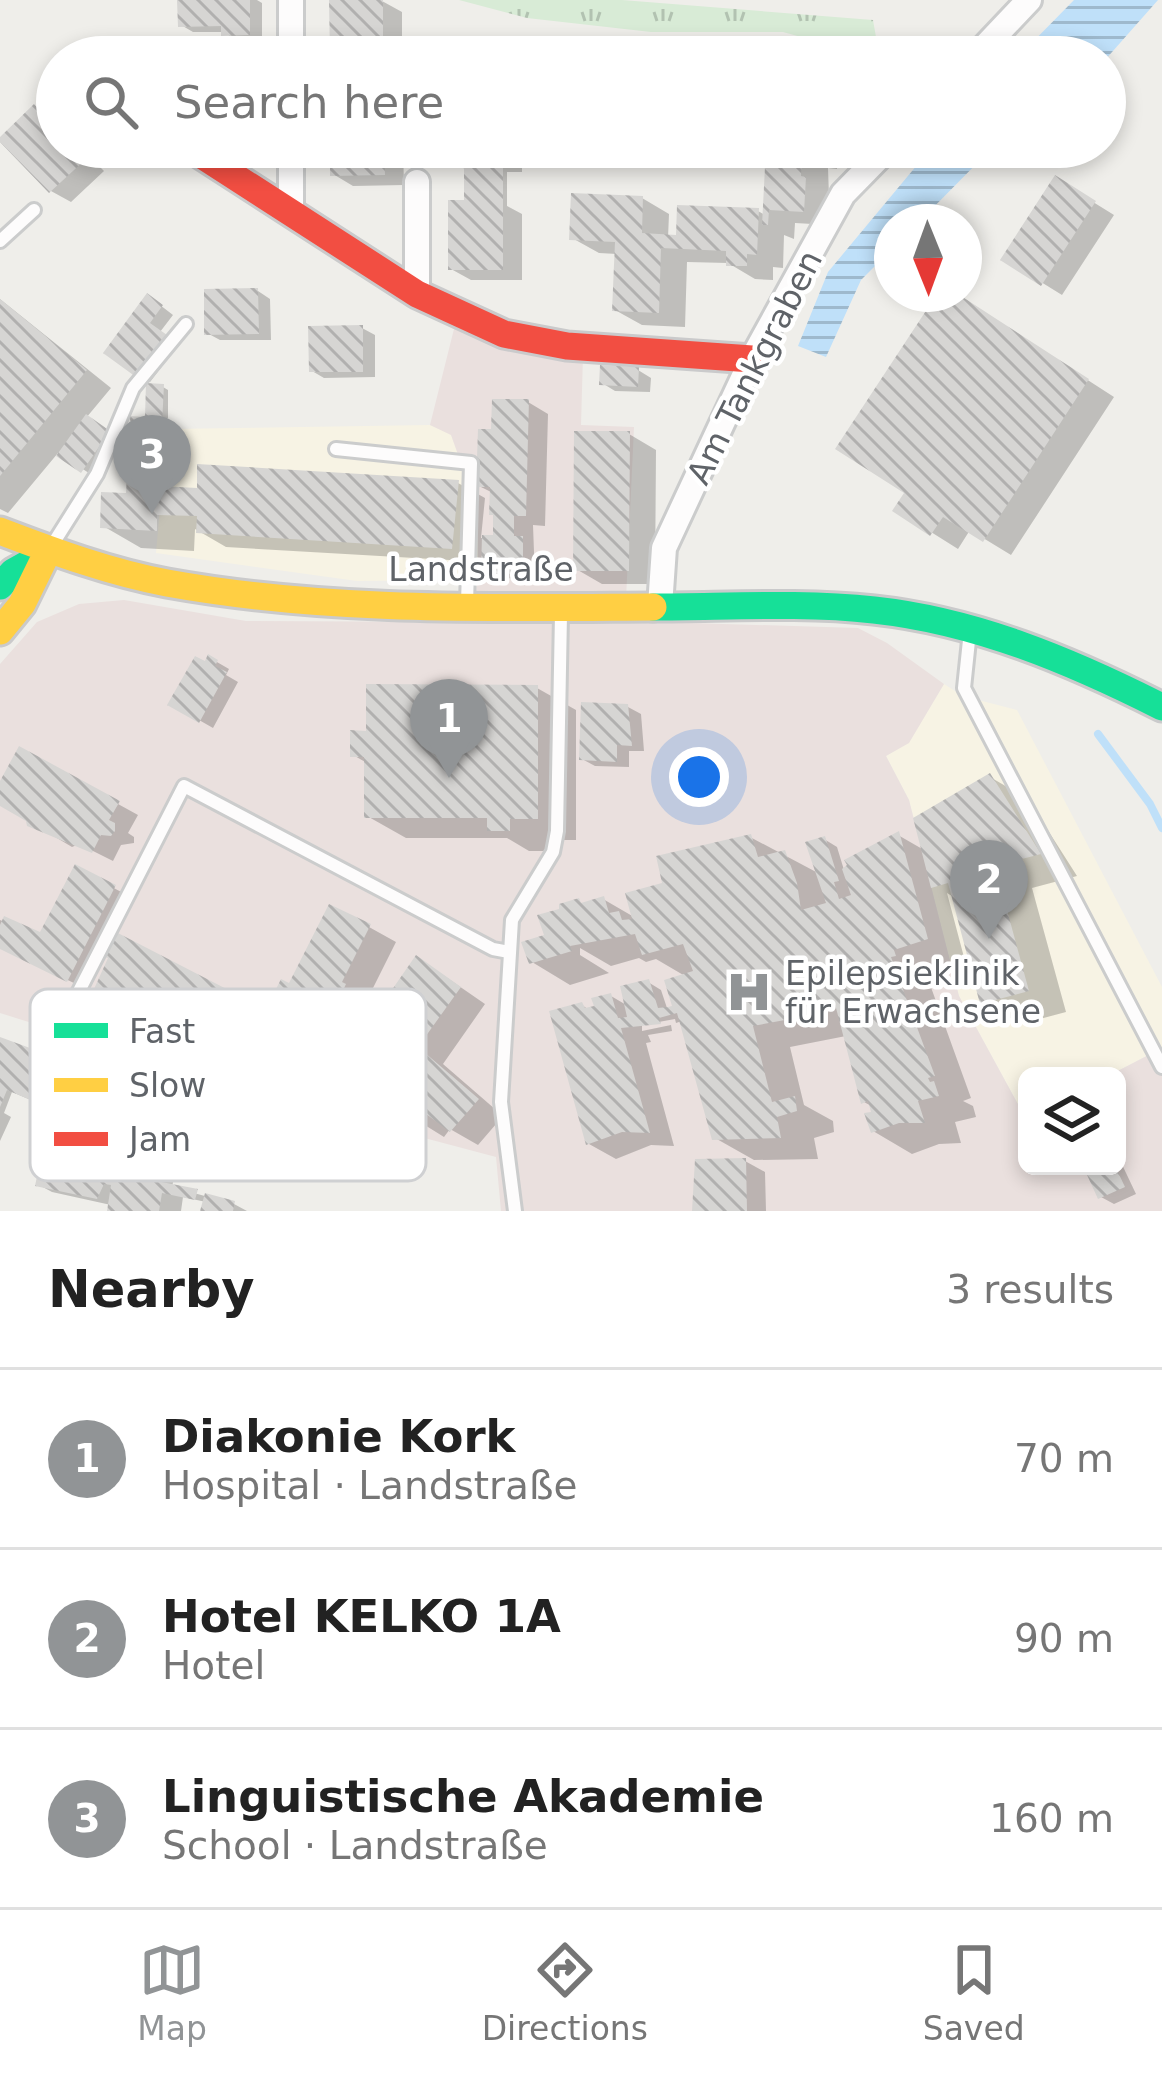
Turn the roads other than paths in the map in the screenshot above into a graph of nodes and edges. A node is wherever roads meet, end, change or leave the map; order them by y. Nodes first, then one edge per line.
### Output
1 (291, 0) edge
2 (1029, 0) edge
3 (291, 36) edge
4 (995, 36) edge
5 (224, 168) edge
6 (291, 168) edge
7 (868, 168) edge
8 (418, 182) dead end
9 (291, 209) junction
10 (34, 210) dead end
11 (0, 241) edge
12 (417, 294) junction
13 (186, 324) dead end
14 (752, 359) junction
15 (336, 449) dead end
16 (0, 531) edge
17 (47, 553) junction
18 (0, 586) edge
19 (561, 605) junction
20 (467, 606) junction
21 (660, 606) junction
22 (970, 628) junction
23 (0, 631) edge
24 (1162, 707) edge
25 (509, 952) junction
26 (80, 989) edge
27 (1162, 1067) edge
28 (515, 1211) edge

1 - 3 street
2 - 4 street
5 - 9 main road
6 - 9 street
7 - 14 street, Am Tankgraben
8 - 12 street
9 - 12 main road
10 - 11 lane
12 - 14 main road
13 - 17 lane
14 - 21 street, Am Tankgraben
15 - 20 lane
16 - 17 main road, Landstraße
17 - 18 main road
17 - 20 main road, Landstraße
17 - 23 main road
19 - 20 main road, Landstraße
19 - 21 main road, Landstraße
19 - 25 lane
21 - 22 main road, Landstraße
22 - 24 main road, Landstraße
22 - 27 lane
25 - 26 lane
25 - 28 lane

